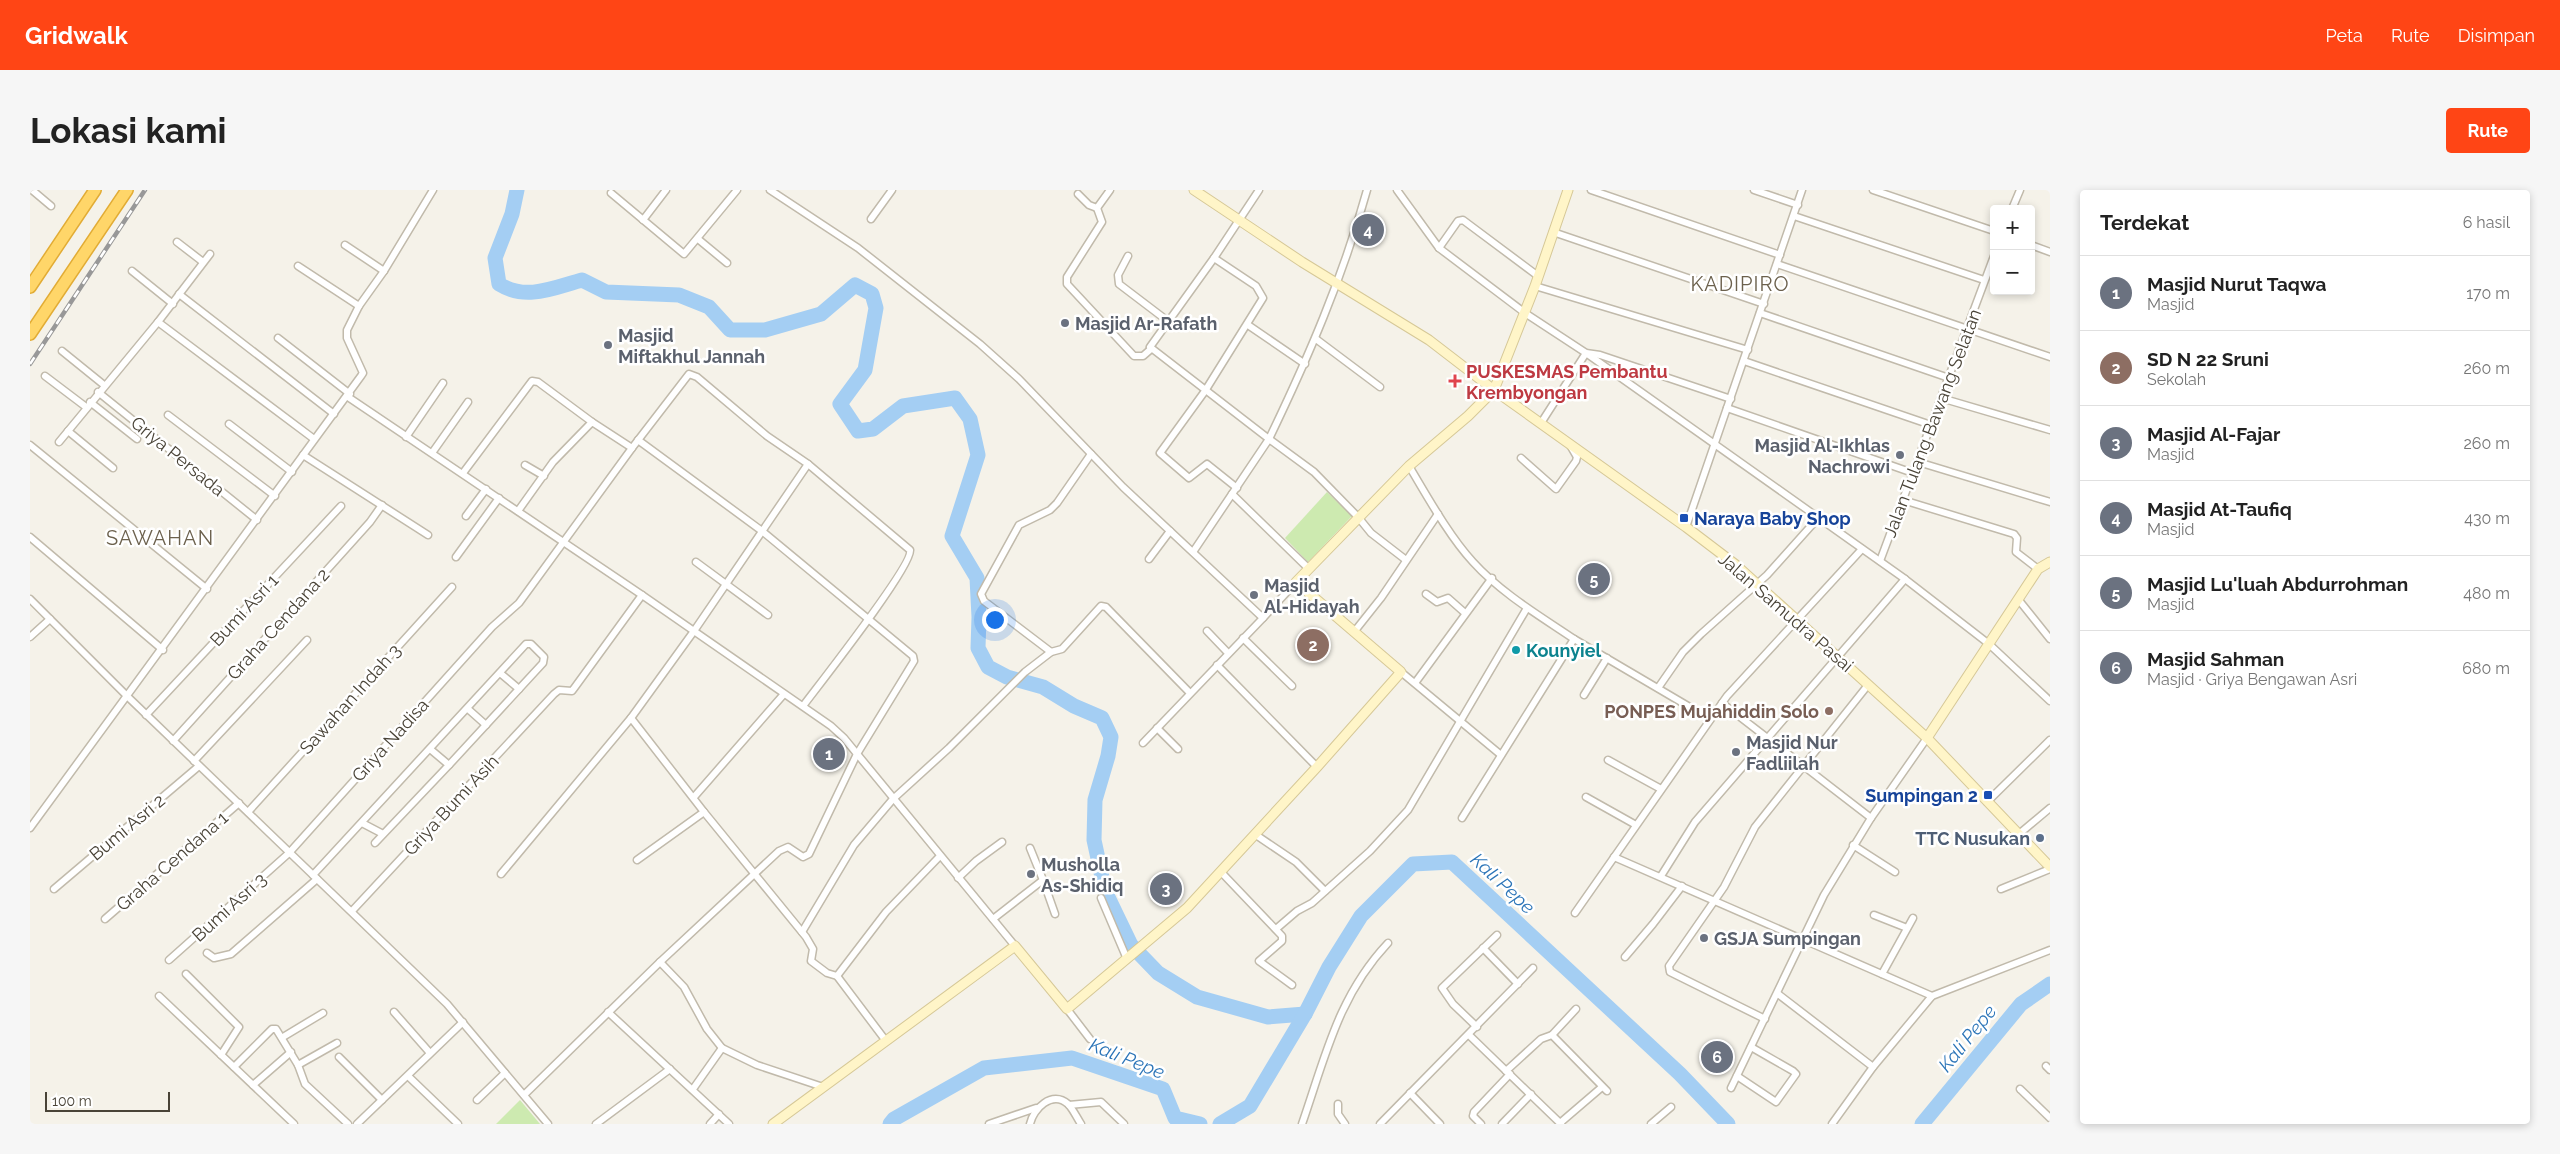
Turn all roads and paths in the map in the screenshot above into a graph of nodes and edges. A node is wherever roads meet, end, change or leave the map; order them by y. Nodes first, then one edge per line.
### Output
1 (32, 190) edge
2 (95, 190) edge
3 (127, 190) edge
4 (434, 190) edge
5 (666, 190) edge
6 (737, 190) edge
7 (770, 190) edge
8 (892, 190) edge
9 (1110, 190) edge
10 (1194, 190) edge
11 (1259, 190) edge
12 (1367, 190) edge
13 (1397, 190) edge
14 (1568, 190) edge
15 (1591, 190) edge
16 (1754, 190) edge
17 (1802, 190) edge
18 (1873, 190) edge
19 (2020, 190) edge
20 (611, 193) dead end
21 (1078, 194) dead end
22 (1798, 205) junction
23 (2014, 205) edge
24 (51, 206) dead end
25 (1096, 208) junction
26 (1794, 216) junction
27 (871, 219) dead end
28 (643, 220) junction
29 (1240, 220) junction
30 (1990, 230) edge
31 (1553, 232) junction
32 (698, 239) junction
33 (177, 242) dead end
34 (346, 245) dead end
35 (2035, 246) edge
36 (1439, 248) junction
37 (2050, 252) edge
38 (210, 254) dead end
39 (1780, 255) junction
40 (1128, 256) dead end
41 (1214, 258) junction
42 (203, 262) junction
43 (727, 262) dead end
44 (1777, 264) junction
45 (298, 266) dead end
46 (1990, 266) edge
47 (132, 271) dead end
48 (384, 271) junction
49 (1538, 276) junction
50 (1984, 280) junction
51 (1338, 284) junction
52 (1535, 286) junction
53 (30, 287) edge
54 (178, 294) junction
55 (173, 304) junction
56 (1764, 304) junction
57 (359, 306) junction
58 (1525, 313) junction
59 (1760, 313) junction
60 (158, 322) junction
61 (1169, 322) junction
62 (1248, 326) junction
63 (1967, 331) junction
64 (30, 334) edge
65 (278, 338) dead end
66 (1316, 339) junction
67 (1151, 349) junction
68 (1748, 350) junction
69 (62, 351) dead end
70 (1586, 353) junction
71 (2050, 358) edge
72 (1744, 360) junction
73 (1305, 364) junction
74 (45, 376) dead end
75 (1949, 378) junction
76 (443, 383) dead end
77 (104, 385) junction
78 (1380, 387) dead end
79 (1494, 390) junction
80 (1206, 391) junction
81 (98, 392) junction
82 (349, 395) junction
83 (1942, 398) junction
84 (1731, 399) junction
85 (468, 402) dead end
86 (88, 405) junction
87 (1727, 408) junction
88 (334, 414) junction
89 (168, 415) dead end
90 (592, 422) junction
91 (1541, 423) junction
92 (228, 424) dead end
93 (1931, 425) junction
94 (2050, 430) edge
95 (68, 431) junction
96 (406, 437) junction
97 (137, 439) dead end
98 (314, 439) junction
99 (1269, 439) junction
100 (638, 440) junction
101 (59, 442) dead end
102 (1568, 442) junction
103 (30, 445) edge
104 (1714, 446) junction
105 (632, 448) junction
106 (432, 454) junction
107 (1091, 454) junction
108 (303, 455) junction
109 (1521, 458) dead end
110 (1918, 462) junction
111 (808, 464) junction
112 (525, 465) dead end
113 (1409, 466) junction
114 (113, 468) dead end
115 (292, 472) junction
116 (462, 473) junction
117 (1913, 473) junction
118 (544, 476) junction
119 (1237, 488) junction
120 (486, 489) junction
121 (1232, 494) junction
122 (275, 496) junction
123 (499, 498) junction
124 (1903, 500) junction
125 (2050, 502) edge
126 (382, 505) junction
127 (341, 506) dead end
128 (518, 511) junction
129 (1438, 514) junction
130 (466, 516) dead end
131 (1358, 517) junction
132 (1819, 517) junction
133 (257, 520) junction
134 (1686, 526) junction
135 (1170, 531) junction
136 (762, 532) junction
137 (428, 535) dead end
138 (30, 537) edge
139 (564, 542) junction
140 (1862, 549) junction
141 (1193, 552) junction
142 (456, 557) dead end
143 (1149, 559) dead end
144 (1406, 560) junction
145 (1880, 561) junction
146 (696, 562) dead end
147 (2050, 562) edge
148 (1308, 568) junction
149 (2038, 569) junction
150 (1492, 578) junction
151 (1905, 579) junction
152 (1296, 582) junction
153 (727, 583) junction
154 (1757, 584) junction
155 (452, 587) dead end
156 (208, 589) junction
157 (642, 594) junction
158 (1426, 594) dead end
159 (2018, 598) junction
160 (31, 601) edge
161 (1527, 608) junction
162 (1465, 613) junction
163 (768, 614) dead end
164 (1263, 618) junction
165 (50, 619) junction
166 (868, 619) junction
167 (1797, 621) junction
168 (694, 631) junction
169 (1207, 631) dead end
170 (1354, 632) junction
171 (30, 637) edge
172 (1243, 638) junction
173 (1574, 639) junction
174 (2050, 639) edge
175 (307, 640) dead end
176 (1989, 644) junction
177 (163, 650) junction
178 (1051, 652) junction
179 (1228, 653) junction
180 (1838, 658) junction
181 (1609, 659) junction
182 (1217, 665) junction
183 (1401, 672) junction
184 (500, 673) junction
185 (1415, 684) junction
186 (1868, 684) junction
187 (1292, 686) dead end
188 (519, 688) junction
189 (1657, 688) junction
190 (1190, 692) junction
191 (784, 694) junction
192 (1584, 695) dead end
193 (128, 697) junction
194 (2050, 701) edge
195 (1722, 703) junction
196 (803, 706) junction
197 (468, 709) junction
198 (146, 715) junction
199 (631, 718) junction
200 (1710, 719) junction
201 (1459, 720) junction
202 (486, 725) junction
203 (1157, 728) junction
204 (1769, 738) junction
205 (1927, 738) junction
206 (2050, 740) edge
207 (173, 741) junction
208 (1143, 743) dead end
209 (430, 749) junction
210 (1178, 750) dead end
211 (857, 754) junction
212 (1501, 755) junction
213 (1608, 760) dead end
214 (197, 763) junction
215 (449, 764) junction
216 (1317, 767) junction
217 (1805, 767) junction
218 (1661, 789) junction
219 (694, 797) junction
220 (1586, 797) dead end
221 (893, 799) junction
222 (1987, 802) junction
223 (239, 804) junction
224 (2050, 808) edge
225 (248, 812) junction
226 (704, 812) junction
227 (1462, 818) dead end
228 (1871, 818) junction
229 (362, 823) junction
230 (1636, 825) junction
231 (30, 828) edge
232 (383, 834) junction
233 (2019, 834) junction
234 (1256, 835) junction
235 (1002, 842) dead end
236 (374, 843) dead end
237 (1853, 845) junction
238 (1030, 848) dead end
239 (288, 853) junction
240 (940, 856) junction
241 (1614, 857) junction
242 (637, 860) dead end
243 (2050, 868) edge
244 (755, 872) junction
245 (1221, 872) junction
246 (1895, 872) dead end
247 (501, 874) dead end
248 (1661, 876) junction
249 (315, 877) junction
250 (958, 878) junction
251 (1043, 880) junction
252 (1682, 886) junction
253 (54, 889) dead end
254 (2001, 889) dead end
255 (1325, 890) junction
256 (1101, 898) dead end
257 (1714, 902) junction
258 (352, 912) junction
259 (1574, 913) dead end
260 (1055, 914) dead end
261 (1874, 916) dead end
262 (1913, 918) dead end
263 (105, 919) dead end
264 (993, 919) junction
265 (1907, 928) junction
266 (1276, 929) junction
267 (802, 932) junction
268 (1497, 935) dead end
269 (1803, 939) junction
270 (1388, 943) dead end
271 (1015, 946) junction
272 (1484, 948) junction
273 (2050, 950) edge
274 (207, 953) dead end
275 (1625, 957) dead end
276 (1128, 958) junction
277 (169, 960) dead end
278 (660, 962) junction
279 (1533, 968) dead end
280 (186, 974) dead end
281 (1882, 974) junction
282 (837, 976) junction
283 (1518, 984) junction
284 (1292, 985) dead end
285 (1778, 994) junction
286 (159, 996) dead end
287 (1932, 996) junction
288 (1067, 1009) junction
289 (1576, 1009) dead end
290 (394, 1012) dead end
291 (608, 1012) junction
292 (323, 1013) dead end
293 (1765, 1019) junction
294 (463, 1022) junction
295 (1477, 1027) junction
296 (1469, 1035) junction
297 (1552, 1035) junction
298 (283, 1037) junction
299 (1090, 1039) dead end
300 (886, 1041) junction
301 (337, 1043) dead end
302 (1751, 1047) junction
303 (722, 1048) junction
304 (290, 1052) junction
305 (430, 1053) junction
306 (221, 1054) junction
307 (339, 1057) dead end
308 (298, 1065) junction
309 (234, 1067) junction
310 (1872, 1067) junction
311 (670, 1069) junction
312 (505, 1073) junction
313 (1508, 1073) junction
314 (408, 1076) junction
315 (1736, 1076) junction
316 (253, 1085) junction
317 (823, 1087) junction
318 (1731, 1088) dead end
319 (693, 1089) junction
320 (2020, 1089) dead end
321 (1410, 1093) junction
322 (1531, 1094) junction
323 (524, 1095) junction
324 (382, 1100) junction
325 (477, 1100) dead end
326 (1338, 1104) dead end
327 (1069, 1105) junction
328 (1671, 1106) dead end
329 (1036, 1108) junction
330 (719, 1114) junction
331 (2050, 1118) edge
332 (1561, 1123) edge
333 (294, 1124) edge
334 (348, 1124) edge
335 (357, 1124) edge
336 (458, 1124) edge
337 (548, 1124) edge
338 (596, 1124) edge
339 (710, 1124) edge
340 (729, 1124) edge
341 (773, 1124) edge
342 (989, 1124) edge
343 (1030, 1124) edge
344 (1081, 1124) edge
345 (1124, 1124) edge
346 (1302, 1124) edge
347 (1345, 1124) edge
348 (1380, 1124) edge
349 (1440, 1124) edge
350 (1481, 1124) edge
351 (1502, 1124) edge
352 (1651, 1124) edge
353 (1832, 1124) edge

1 - 24 street
2 - 53 highway
3 - 64 highway
4 - 48 street
5 - 28 street
6 - 32 street
7 - 107 street
8 - 27 street
9 - 25 street
10 - 29 street, Jalan Samudra Pasai
11 - 29 street
12 - 51 street
13 - 36 street
14 - 31 street
15 - 39 street
16 - 22 street
17 - 22 street
18 - 30 street
19 - 23 street
20 - 28 street
21 - 25 street
22 - 26 street
25 - 67 street
26 - 39 street
26 - 50 street
28 - 32 street
29 - 41 street
29 - 51 street, Jalan Samudra Pasai
31 - 49 street
31 - 56 street
32 - 43 street
33 - 42 street
34 - 48 street
35 - 37 street
36 - 49 street
36 - 58 street
38 - 42 street
39 - 44 street
40 - 61 street
41 - 61 street
41 - 62 street
42 - 54 street
44 - 56 street
44 - 63 street
45 - 57 street
46 - 50 street, Jalan Tulang Bawang Selatan
47 - 55 street
48 - 57 street
49 - 52 street
50 - 63 street, Jalan Tulang Bawang Selatan
51 - 66 street
51 - 79 street, Jalan Samudra Pasai
52 - 58 street
52 - 68 street
54 - 55 street
54 - 88 street
55 - 60 street
56 - 59 street
57 - 82 street
58 - 70 street
58 - 79 street
59 - 68 street
59 - 75 street
60 - 77 street
60 - 98 street
61 - 67 street
62 - 73 street
62 - 80 street
63 - 71 street
63 - 75 street, Jalan Tulang Bawang Selatan
65 - 82 street
66 - 73 street
66 - 78 street
67 - 80 street
68 - 72 street
69 - 77 street
70 - 84 street
70 - 91 street
70 - 104 street
72 - 84 street
72 - 93 street
73 - 99 street
74 - 86 street
75 - 83 street, Jalan Tulang Bawang Selatan
76 - 96 street
77 - 81 street
79 - 91 street, Jalan Samudra Pasai
79 - 113 street
80 - 99 street
80 - 119 street
81 - 86 street
81 - 133 street, Griya Persada
82 - 88 street
82 - 96 street
83 - 93 street, Jalan Tulang Bawang Selatan
83 - 94 street
84 - 87 street
85 - 106 street
86 - 95 street
86 - 97 street
87 - 104 street
87 - 117 street
88 - 98 street
89 - 122 street
90 - 105 street
90 - 116 street
90 - 118 street
91 - 102 street, Jalan Samudra Pasai
92 - 115 street
93 - 110 street, Jalan Tulang Bawang Selatan
95 - 101 street
95 - 114 street
96 - 106 street
98 - 108 street
99 - 119 street
99 - 131 street
100 - 105 street, Griya Nadisa
100 - 111 street, Griya Nadisa
100 - 136 street
102 - 109 street
102 - 134 street, Jalan Samudra Pasai
103 - 156 street
104 - 132 street
104 - 134 street
105 - 139 street, Griya Nadisa
106 - 116 street
107 - 135 street
107 - 178 street
108 - 115 street
108 - 126 street
110 - 117 street, Jalan Tulang Bawang Selatan
110 - 125 street
111 - 136 street
111 - 166 street
112 - 118 street
113 - 129 street
113 - 131 street
115 - 122 street
116 - 120 street
117 - 124 street, Jalan Tulang Bawang Selatan
118 - 128 street
119 - 121 street
120 - 123 street
120 - 130 street
121 - 141 street
121 - 148 street
122 - 133 street
123 - 128 street
123 - 142 street
124 - 145 street, Jalan Tulang Bawang Selatan
124 - 149 street
126 - 137 street
126 - 207 street, Graha Cendana 2
127 - 198 street, Bumi Asri 1
128 - 139 street
129 - 144 street
129 - 150 street
131 - 144 street
131 - 148 street
132 - 140 street
132 - 154 street
133 - 156 street
134 - 154 street, Jalan Samudra Pasai
135 - 141 street
135 - 143 street
136 - 153 street
136 - 166 street
138 - 177 street
139 - 157 street
139 - 239 street, Griya Nadisa
140 - 145 street
140 - 167 street
141 - 164 street
144 - 170 street
145 - 151 street
146 - 153 street
147 - 149 street
148 - 152 street
149 - 159 street
150 - 161 street
150 - 162 street
151 - 176 street
151 - 180 street
152 - 164 street
152 - 170 street
153 - 163 street
153 - 168 street
154 - 167 street, Jalan Samudra Pasai
154 - 189 street
155 - 225 street, Sawahan Indah 3
156 - 177 street
157 - 168 street
157 - 258 street, Griya Bumi Asih
158 - 162 street
159 - 174 street
159 - 176 street
160 - 165 street
161 - 173 street
161 - 201 street
162 - 185 street
164 - 172 street
165 - 171 street
165 - 193 street
166 - 196 street
166 - 211 street
167 - 180 street, Jalan Samudra Pasai
167 - 195 street
168 - 191 street
168 - 199 street
169 - 179 street
170 - 183 street
172 - 179 street
172 - 187 street
173 - 181 street
173 - 212 street
175 - 214 street, Bumi Asri 2
176 - 194 street
176 - 205 street
177 - 193 street
178 - 190 street
178 - 221 street
179 - 182 street
180 - 186 street, Jalan Samudra Pasai
180 - 204 street
181 - 189 street
181 - 192 street
182 - 190 street
182 - 216 street
183 - 185 street
183 - 216 street
184 - 188 street
184 - 188 street
184 - 197 street
185 - 201 street
186 - 205 street, Jalan Samudra Pasai
186 - 217 street
188 - 202 street
189 - 200 street
190 - 203 street
191 - 196 street
191 - 219 street
193 - 198 street
193 - 231 street
195 - 200 street
195 - 204 street
196 - 211 street
197 - 202 street
197 - 209 street
198 - 207 street
199 - 219 street
199 - 247 street
200 - 218 street
201 - 212 street
201 - 255 street
202 - 215 street
203 - 208 street
203 - 210 street
204 - 217 street
204 - 248 street
205 - 222 street, Jalan Samudra Pasai
205 - 228 street
206 - 222 street
207 - 214 street
209 - 215 street
209 - 229 street
211 - 221 street
211 - 244 street
212 - 227 street
213 - 218 street
214 - 223 street
214 - 253 street, Bumi Asri 2
215 - 232 street
216 - 234 street
217 - 228 street
217 - 257 street
218 - 230 street
219 - 226 street
220 - 230 street
221 - 240 street
221 - 267 street
222 - 233 street, Jalan Samudra Pasai
223 - 225 street
223 - 263 street, Graha Cendana 1
224 - 233 street
225 - 239 street
226 - 242 street
226 - 244 street
228 - 237 street
229 - 232 street
229 - 249 street
230 - 241 street
232 - 236 street
233 - 243 street, Jalan Samudra Pasai
234 - 245 street
234 - 255 street
235 - 250 street
237 - 246 street
237 - 269 street
238 - 251 street
239 - 249 street
239 - 277 street, Bumi Asri 3
240 - 250 street
240 - 282 street
241 - 248 street
241 - 259 street
243 - 254 street
244 - 267 street
244 - 278 street
245 - 266 street
245 - 276 street
248 - 252 street
249 - 258 street
249 - 274 street
250 - 264 street
251 - 260 street
251 - 264 street
252 - 257 street
252 - 275 street
255 - 266 street
256 - 276 street
257 - 269 street
257 - 293 street
258 - 294 street
261 - 265 street
262 - 265 street
264 - 271 street
265 - 281 street
266 - 284 street
267 - 282 street
268 - 272 street
269 - 281 street
269 - 285 street
270 - 346 street
271 - 288 street
271 - 300 street
272 - 283 street
272 - 295 street
273 - 287 street
276 - 288 street
278 - 291 street
278 - 303 street
279 - 283 street
280 - 306 street
281 - 287 street
282 - 300 street
283 - 295 street
285 - 293 street
285 - 310 street
286 - 306 street
287 - 310 street
288 - 299 street
289 - 297 street
290 - 305 street
291 - 311 street
291 - 323 street
292 - 298 street
293 - 302 street
294 - 305 street
294 - 312 street
295 - 296 street
296 - 313 street
296 - 321 street
297 - 313 street
297 - 332 street
298 - 304 street
298 - 309 street
300 - 317 street
301 - 308 street
302 - 315 street
302 - 315 street
303 - 317 street
303 - 319 street
304 - 308 street
304 - 316 street
305 - 314 street
306 - 309 street
307 - 324 street
308 - 334 street
309 - 316 street
310 - 353 street
311 - 319 street
311 - 338 street
312 - 323 street
312 - 325 street
313 - 322 street
313 - 350 street
314 - 324 street
314 - 336 street
315 - 318 street
316 - 333 street
317 - 341 street
319 - 330 street
320 - 331 street
321 - 348 street
321 - 349 street
322 - 332 street
322 - 351 street
323 - 337 street
324 - 335 street
326 - 347 street
327 - 329 street
327 - 344 street
327 - 345 street
328 - 352 street
329 - 342 street
329 - 343 street
330 - 339 street
330 - 340 street

